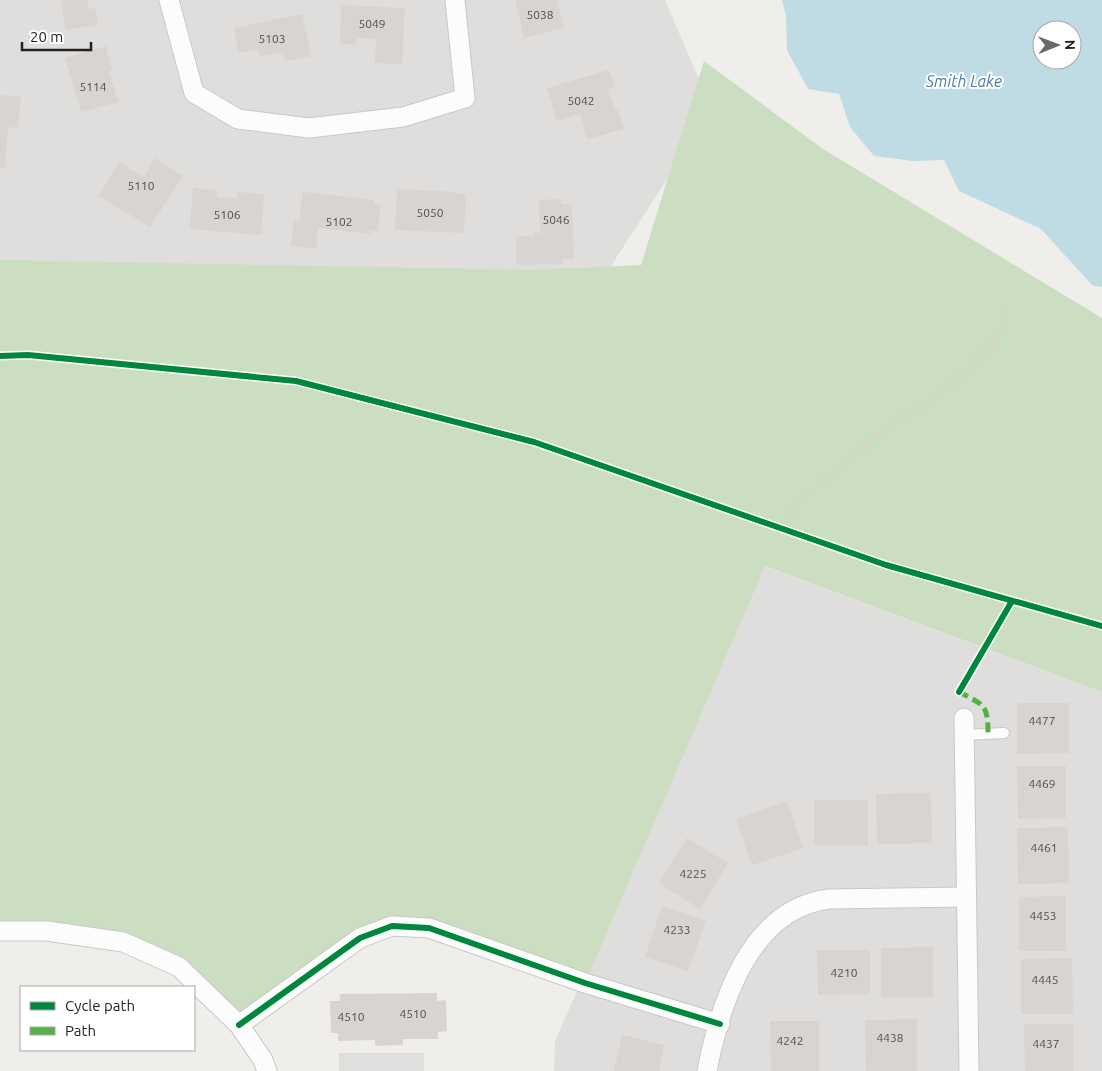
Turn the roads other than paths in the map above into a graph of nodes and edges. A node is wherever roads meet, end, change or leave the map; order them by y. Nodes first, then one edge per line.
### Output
1 (169, 0) edge
2 (455, 0) edge
3 (964, 726) joint
4 (1004, 733) dead end
5 (966, 897) junction
6 (0, 931) edge
7 (720, 1024) junction
8 (240, 1025) junction
9 (267, 1071) edge
10 (707, 1071) edge
11 (969, 1071) edge

1 - 2 street
3 - 4 lane
3 - 5 street
5 - 7 street
5 - 11 street
6 - 8 street
7 - 8 street
7 - 10 street
8 - 9 street

